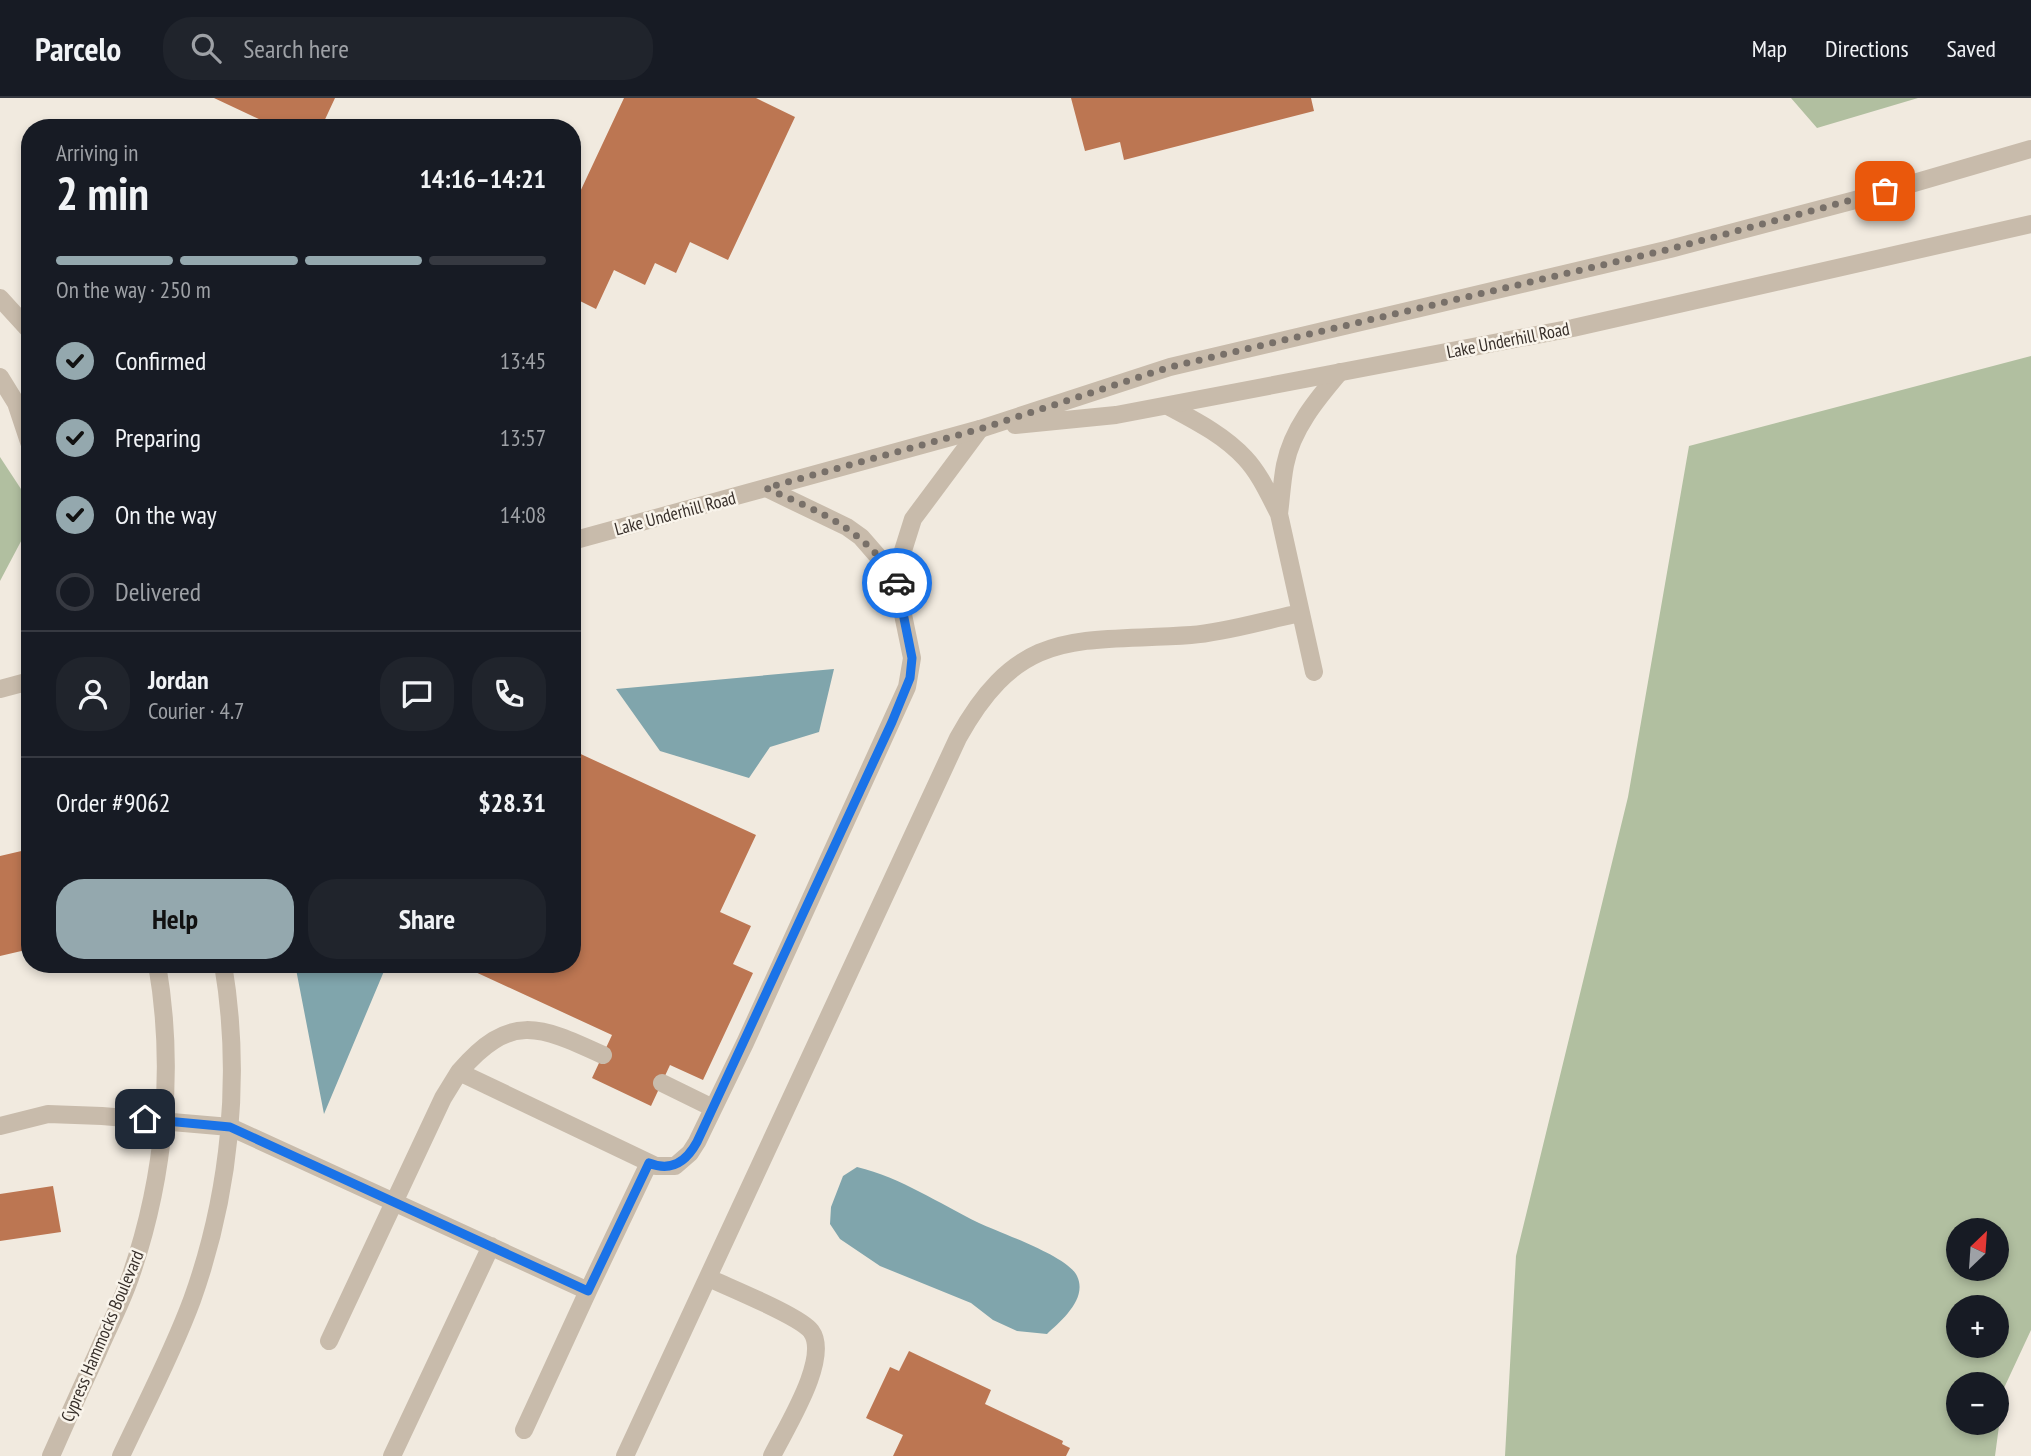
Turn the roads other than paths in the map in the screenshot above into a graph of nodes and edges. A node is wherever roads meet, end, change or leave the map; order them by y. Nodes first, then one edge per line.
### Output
1 (2031, 149) edge
2 (2031, 224) edge
3 (0, 298) edge
4 (21, 321) edge
5 (1340, 372) junction
6 (0, 377) edge
7 (1168, 405) junction
8 (21, 418) edge
9 (980, 429) junction
10 (766, 488) junction
11 (1279, 514) junction
12 (581, 539) edge
13 (895, 576) junction
14 (1301, 613) junction
15 (1314, 672) dead end
16 (21, 683) edge
17 (0, 689) edge
18 (158, 973) edge
19 (224, 973) edge
20 (603, 1055) dead end
21 (459, 1072) junction
22 (662, 1083) dead end
23 (713, 1108) junction
24 (163, 1121) junction
25 (0, 1126) edge
26 (230, 1127) junction
27 (649, 1163) junction
28 (395, 1201) junction
29 (491, 1246) junction
30 (709, 1278) junction
31 (588, 1291) junction
32 (329, 1341) dead end
33 (524, 1430) dead end
34 (51, 1456) edge
35 (121, 1456) edge
36 (393, 1456) edge
37 (625, 1456) edge
38 (772, 1456) edge

1 - 9 street, Lake Underhill Road
2 - 5 street, Lake Underhill Road
3 - 4 street
5 - 7 street, Lake Underhill Road
5 - 11 street
6 - 8 street
7 - 9 street, Lake Underhill Road
7 - 11 street
9 - 10 street, Lake Underhill Road
9 - 13 street
10 - 12 street, Lake Underhill Road
10 - 13 street
11 - 14 street
13 - 23 street
14 - 15 street
14 - 30 street
16 - 17 street
18 - 24 street, Cypress Hammocks Boulevard
19 - 26 street
20 - 21 street
21 - 27 street
21 - 28 street
22 - 23 street
23 - 27 street
24 - 25 street
24 - 26 street
24 - 34 street, Cypress Hammocks Boulevard
26 - 28 street
26 - 35 street
27 - 31 street
28 - 29 street
28 - 32 street
29 - 31 street
29 - 36 street
30 - 37 street
30 - 38 street
31 - 33 street

